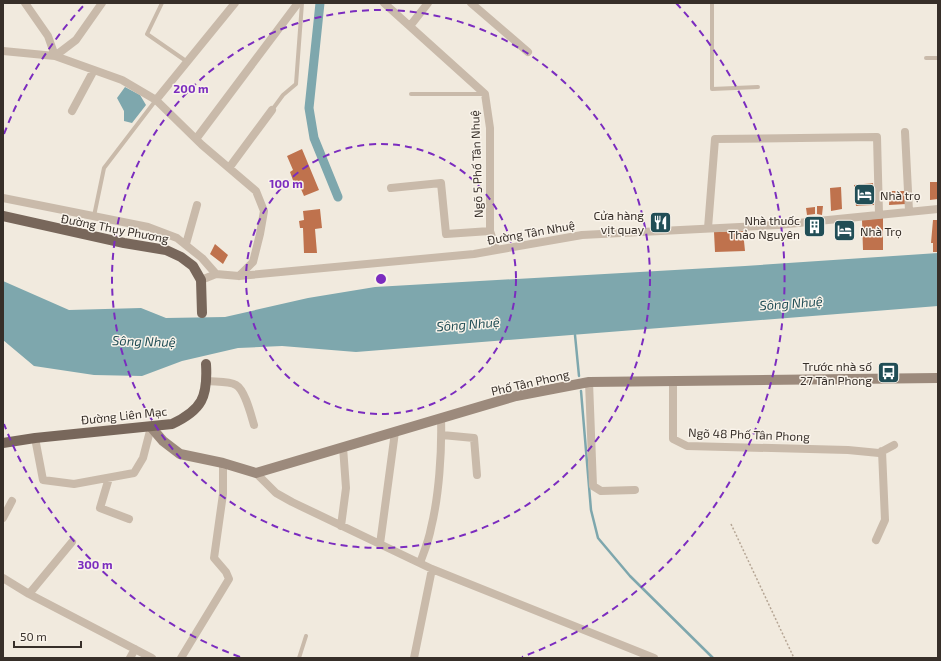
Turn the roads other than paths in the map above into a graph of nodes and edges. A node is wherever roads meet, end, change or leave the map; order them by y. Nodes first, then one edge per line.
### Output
1 (25, 3) edge
2 (102, 3) edge
3 (162, 3) edge
4 (236, 3) edge
5 (298, 3) edge
6 (302, 3) edge
7 (384, 3) edge
8 (428, 3) edge
9 (472, 3) edge
10 (712, 3) edge
11 (410, 26) junction
12 (3, 51) edge
13 (528, 52) dead end
14 (55, 56) junction
15 (926, 58) dead end
16 (938, 58) edge
17 (186, 61) junction
18 (94, 70) junction
19 (758, 87) dead end
20 (410, 94) dead end
21 (486, 94) junction
22 (156, 100) junction
23 (272, 110) joint
24 (72, 111) dead end
25 (905, 132) dead end
26 (196, 140) junction
27 (229, 168) junction
28 (391, 188) dead end
29 (3, 198) edge
30 (197, 205) dead end
31 (938, 209) edge
32 (909, 211) junction
33 (879, 214) junction
34 (3, 216) edge
35 (94, 216) junction
36 (708, 228) junction
37 (490, 230) junction
38 (186, 244) junction
39 (496, 249) junction
40 (216, 274) junction
41 (239, 276) junction
42 (201, 280) junction
43 (202, 313) dead end
44 (206, 364) dead end
45 (938, 378) edge
46 (207, 381) junction
47 (673, 381) junction
48 (590, 382) junction
49 (441, 418) junction
50 (254, 425) dead end
51 (151, 427) junction
52 (395, 432) junction
53 (442, 435) junction
54 (35, 438) junction
55 (3, 443) edge
56 (894, 445) dead end
57 (343, 447) junction
58 (882, 451) junction
59 (223, 463) junction
60 (256, 473) junction
61 (476, 475) dead end
62 (109, 478) junction
63 (635, 490) dead end
64 (12, 501) dead end
65 (3, 518) edge
66 (129, 519) dead end
67 (341, 526) junction
68 (876, 540) dead end
69 (72, 542) dead end
70 (380, 544) junction
71 (420, 563) junction
72 (432, 569) junction
73 (3, 578) edge
74 (29, 594) junction
75 (306, 636) dead end
76 (135, 649) junction
77 (130, 658) edge
78 (152, 658) edge
79 (181, 658) edge
80 (299, 658) edge
81 (414, 658) edge
82 (654, 658) edge

1 - 14 street
2 - 14 street
3 - 17 lane
4 - 17 street
5 - 26 street
6 - 23 lane
7 - 11 street, Ngõ 5 Phố Tân Nhuệ
8 - 11 street
9 - 13 street
10 - 19 lane
11 - 21 street, Ngõ 5 Phố Tân Nhuệ
12 - 14 street
14 - 18 street
15 - 16 lane
17 - 22 street
18 - 22 street
18 - 24 street
20 - 21 lane
21 - 37 street, Ngõ 5 Phố Tân Nhuệ
22 - 26 street
22 - 35 lane
23 - 27 street
25 - 32 street
26 - 27 street
27 - 41 street
28 - 37 street
29 - 35 street, Đường Thụy Phương
30 - 38 street
31 - 32 street, Đường Tân Nhuệ
32 - 33 street, Đường Tân Nhuệ
33 - 36 street, Đường Tân Nhuệ
33 - 36 street
34 - 42 main road, Đường Thụy Phương
35 - 38 street, Đường Thụy Phương
36 - 39 street, Đường Tân Nhuệ
37 - 39 street, Ngõ 5 Phố Tân Nhuệ
38 - 40 street, Đường Thụy Phương
39 - 41 street, Đường Tân Nhuệ
40 - 41 street, Đường Tân Nhuệ
40 - 42 street, Đường Tân Nhuệ
42 - 43 main road
44 - 46 main road, Đường Liên Mạc
45 - 47 street, Phố Tân Phong
46 - 50 street
46 - 51 main road, Đường Liên Mạc
47 - 48 street, Phố Tân Phong
47 - 58 street, Ngõ 48 Phố Tân Phong
48 - 49 street, Phố Tân Phong
48 - 63 street
49 - 52 street, Phố Tân Phong
49 - 53 street
51 - 54 main road, Đường Liên Mạc
51 - 59 street
51 - 62 street
52 - 57 street, Phố Tân Phong
52 - 70 street
53 - 61 street
53 - 71 street
54 - 55 main road, Đường Liên Mạc
54 - 62 street
56 - 58 street, Ngõ 48 Phố Tân Phong
57 - 60 street, Phố Tân Phong
57 - 67 street
58 - 68 street
59 - 60 street
59 - 79 street
60 - 67 street
62 - 66 street
64 - 65 street
67 - 70 street
69 - 74 street
70 - 71 street
71 - 72 street
72 - 81 street
72 - 82 street
73 - 74 street
74 - 76 street
75 - 80 lane
76 - 77 street
76 - 78 street

